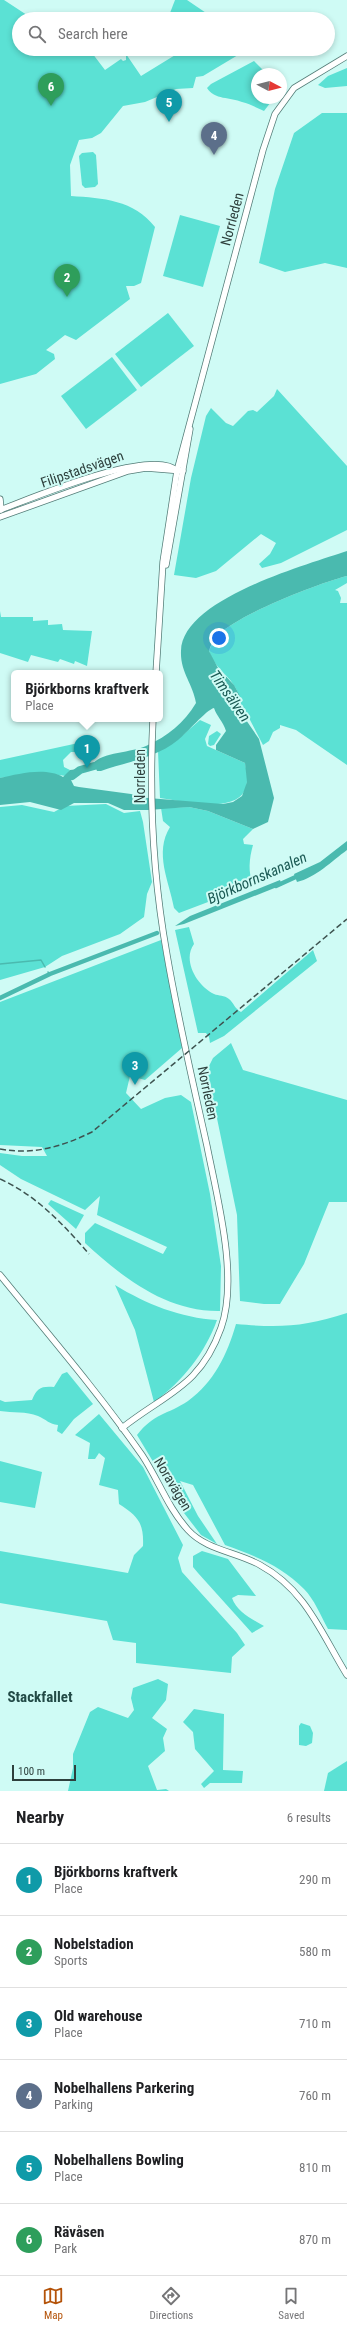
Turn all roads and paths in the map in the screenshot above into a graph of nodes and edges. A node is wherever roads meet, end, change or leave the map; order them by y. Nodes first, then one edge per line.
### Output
1 (347, 56) edge
2 (180, 471) junction
3 (0, 499) edge
4 (1, 512) edge
5 (156, 670) edge
6 (153, 722) edge
7 (0, 1275) edge
8 (122, 1428) junction
9 (347, 1675) edge

1 - 2 street, Norrleden
2 - 4 street, Filipstadsvägen
2 - 5 street, Norrleden
3 - 4 street
6 - 8 street, Norrleden
7 - 8 street, Noravägen
8 - 9 street, Noravägen

